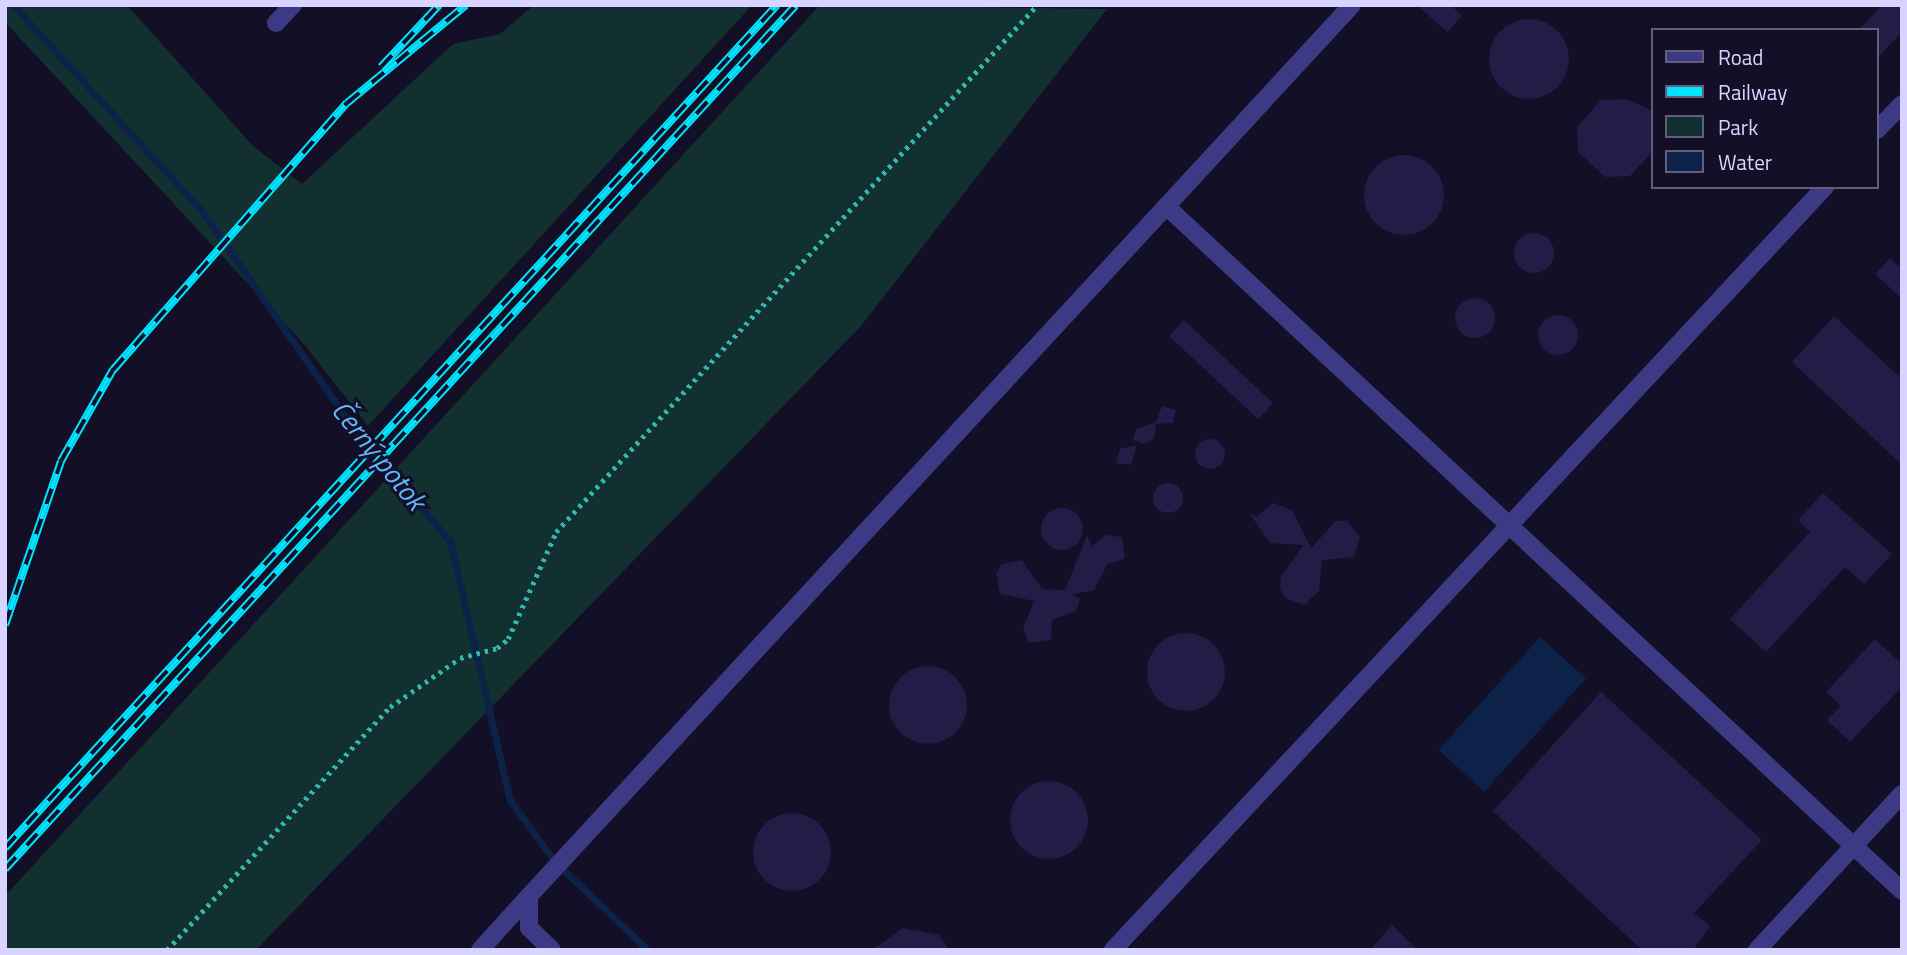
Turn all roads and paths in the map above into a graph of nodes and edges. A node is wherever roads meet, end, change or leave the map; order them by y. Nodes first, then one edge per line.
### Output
1 (293, 5) edge
2 (1037, 5) edge
3 (1352, 5) edge
4 (276, 23) dead end
5 (1902, 104) edge
6 (1879, 128) edge
7 (1823, 189) edge
8 (1166, 206) junction
9 (1510, 526) junction
10 (1902, 794) edge
11 (1852, 848) junction
12 (1902, 891) edge
13 (529, 896) junction
14 (167, 950) edge
15 (480, 950) edge
16 (552, 950) edge
17 (1114, 950) edge
18 (1757, 950) edge

1 - 4 lane
2 - 14 path
3 - 8 lane
5 - 6 lane
7 - 9 lane
8 - 9 lane
8 - 13 lane
9 - 11 lane
9 - 17 lane
10 - 11 lane
11 - 12 lane
11 - 18 lane
13 - 15 lane
13 - 16 lane

